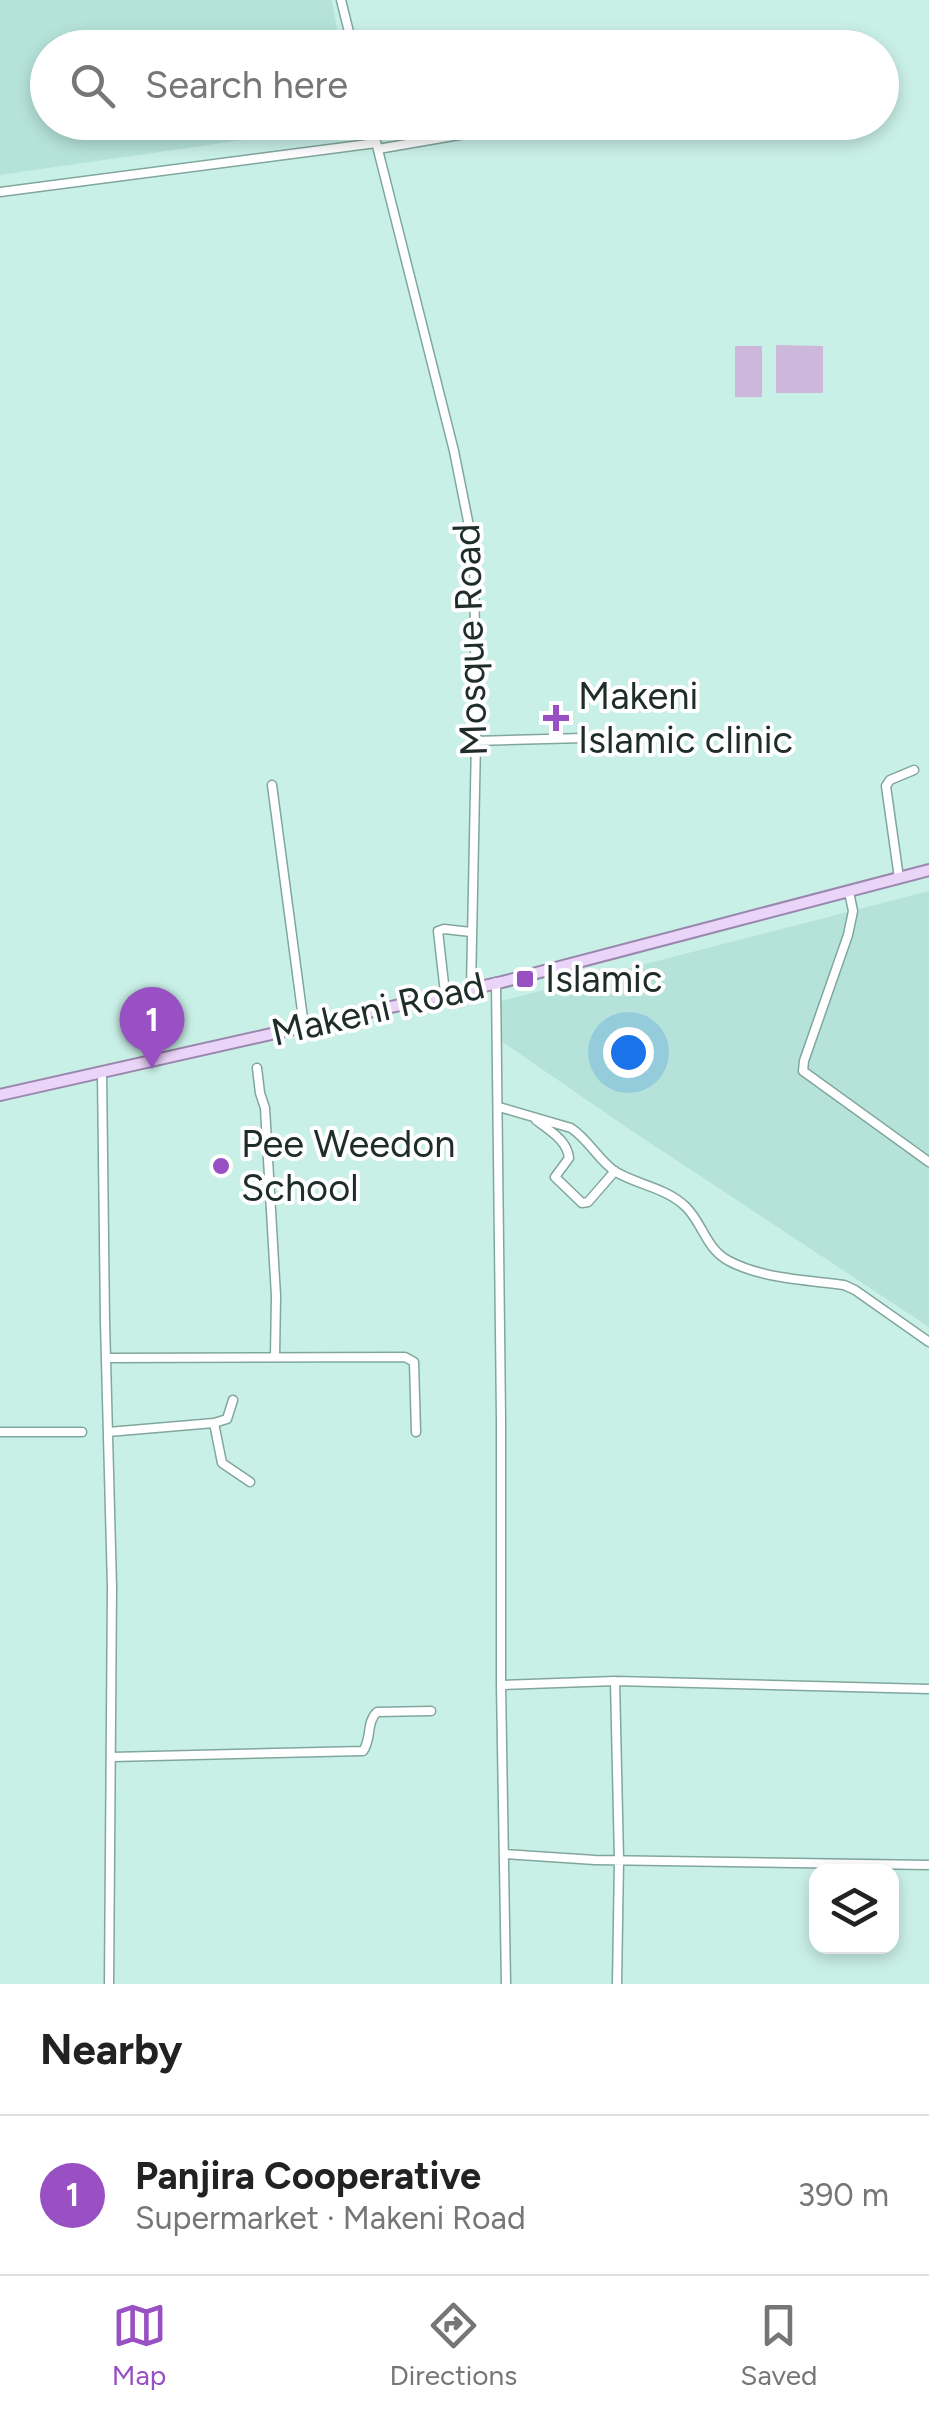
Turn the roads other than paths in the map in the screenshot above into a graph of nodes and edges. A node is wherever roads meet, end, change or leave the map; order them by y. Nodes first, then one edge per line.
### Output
1 (341, 0) edge
2 (348, 30) edge
3 (376, 140) edge
4 (416, 140) edge
5 (377, 146) junction
6 (0, 192) edge
7 (584, 738) dead end
8 (476, 741) junction
9 (914, 770) dead end
10 (272, 785) dead end
11 (929, 870) edge
12 (898, 878) junction
13 (849, 892) junction
14 (471, 932) junction
15 (496, 982) junction
16 (471, 988) junction
17 (445, 993) junction
18 (304, 1026) junction
19 (257, 1068) dead end
20 (102, 1072) junction
21 (0, 1095) edge
22 (499, 1107) junction
23 (533, 1118) junction
24 (929, 1162) edge
25 (615, 1171) junction
26 (929, 1342) edge
27 (275, 1356) junction
28 (106, 1358) junction
29 (233, 1400) dead end
30 (214, 1423) junction
31 (0, 1432) edge
32 (82, 1432) dead end
33 (108, 1432) junction
34 (416, 1432) dead end
35 (250, 1482) dead end
36 (615, 1681) junction
37 (501, 1684) junction
38 (929, 1688) edge
39 (431, 1711) dead end
40 (112, 1757) junction
41 (505, 1854) junction
42 (619, 1860) junction
43 (929, 1865) edge
44 (108, 1984) edge
45 (506, 1984) edge
46 (618, 1984) edge

1 - 2 street
3 - 5 street, Mosque Road
4 - 5 street
5 - 6 street
5 - 8 street, Mosque Road
7 - 8 street
8 - 14 street, Mosque Road
9 - 12 street
10 - 18 street
11 - 12 main road, Makeni Road
12 - 13 main road, Makeni Road
13 - 15 main road, Makeni Road
13 - 24 street
14 - 16 street, Mosque Road
14 - 17 street
15 - 16 main road, Makeni Road
15 - 22 street
16 - 17 main road, Makeni Road
17 - 18 main road, Makeni Road
18 - 20 main road, Makeni Road
19 - 27 street
20 - 21 main road, Makeni Road
20 - 28 street
22 - 23 street
22 - 37 street
23 - 25 street
23 - 25 street
25 - 26 street
27 - 28 street
27 - 34 street
28 - 33 street
29 - 30 street
30 - 33 street
30 - 35 street
31 - 32 street
33 - 40 street
36 - 37 street
36 - 38 street
36 - 42 street
37 - 41 street
39 - 40 street
40 - 44 street
41 - 42 street
41 - 45 street
42 - 43 street
42 - 46 street

